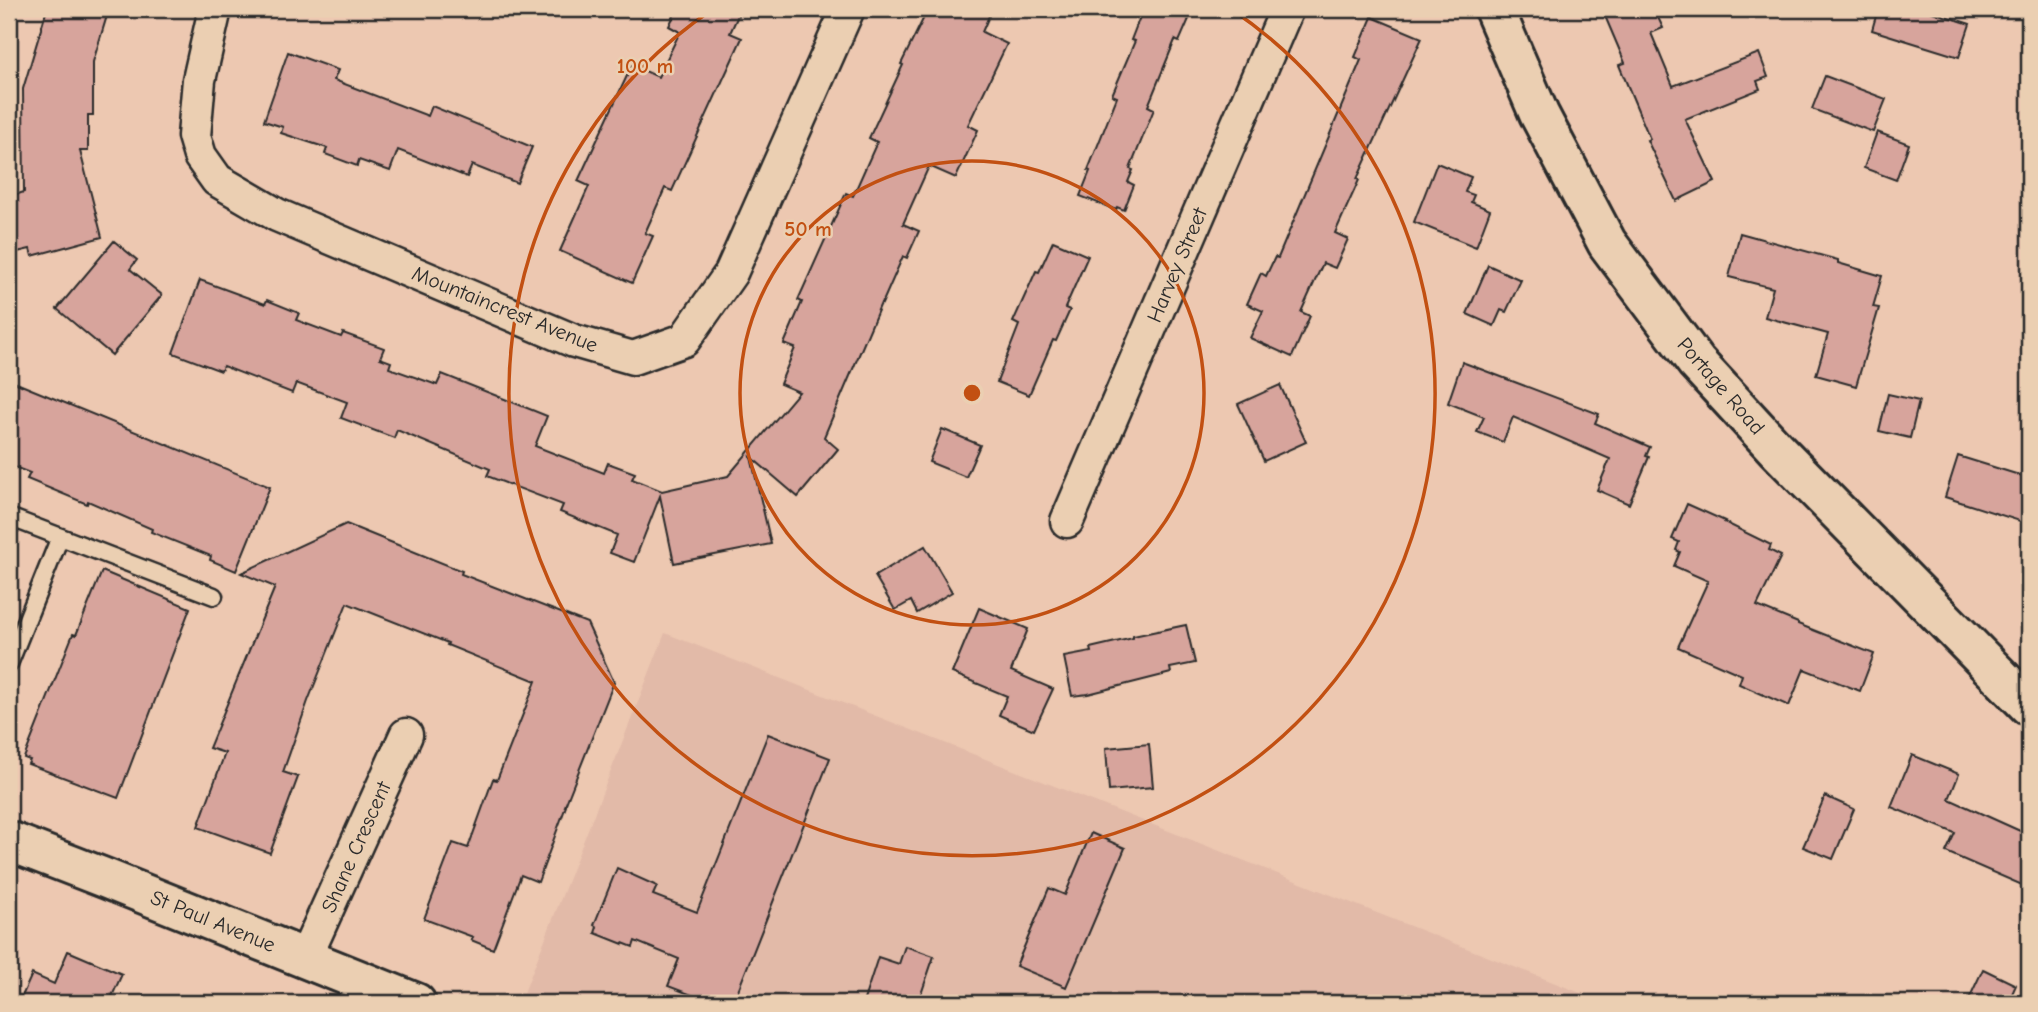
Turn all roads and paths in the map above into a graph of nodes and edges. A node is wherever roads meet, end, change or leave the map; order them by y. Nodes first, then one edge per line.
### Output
1 (215, 9) edge
2 (848, 9) edge
3 (1287, 9) edge
4 (1494, 9) edge
5 (9, 517) edge
6 (1067, 521) dead end
7 (60, 537) junction
8 (214, 596) dead end
9 (9, 664) edge
10 (2029, 706) edge
11 (406, 735) dead end
12 (9, 841) edge
13 (305, 958) junction
14 (400, 1000) edge

1 - 2 street, Mountaincrest Avenue
3 - 6 street, Harvey Street
4 - 10 street, Portage Road
5 - 7 lane
7 - 8 lane
7 - 9 lane
11 - 13 street, Shane Crescent
12 - 13 street, St Paul Avenue
13 - 14 street, St Paul Avenue

